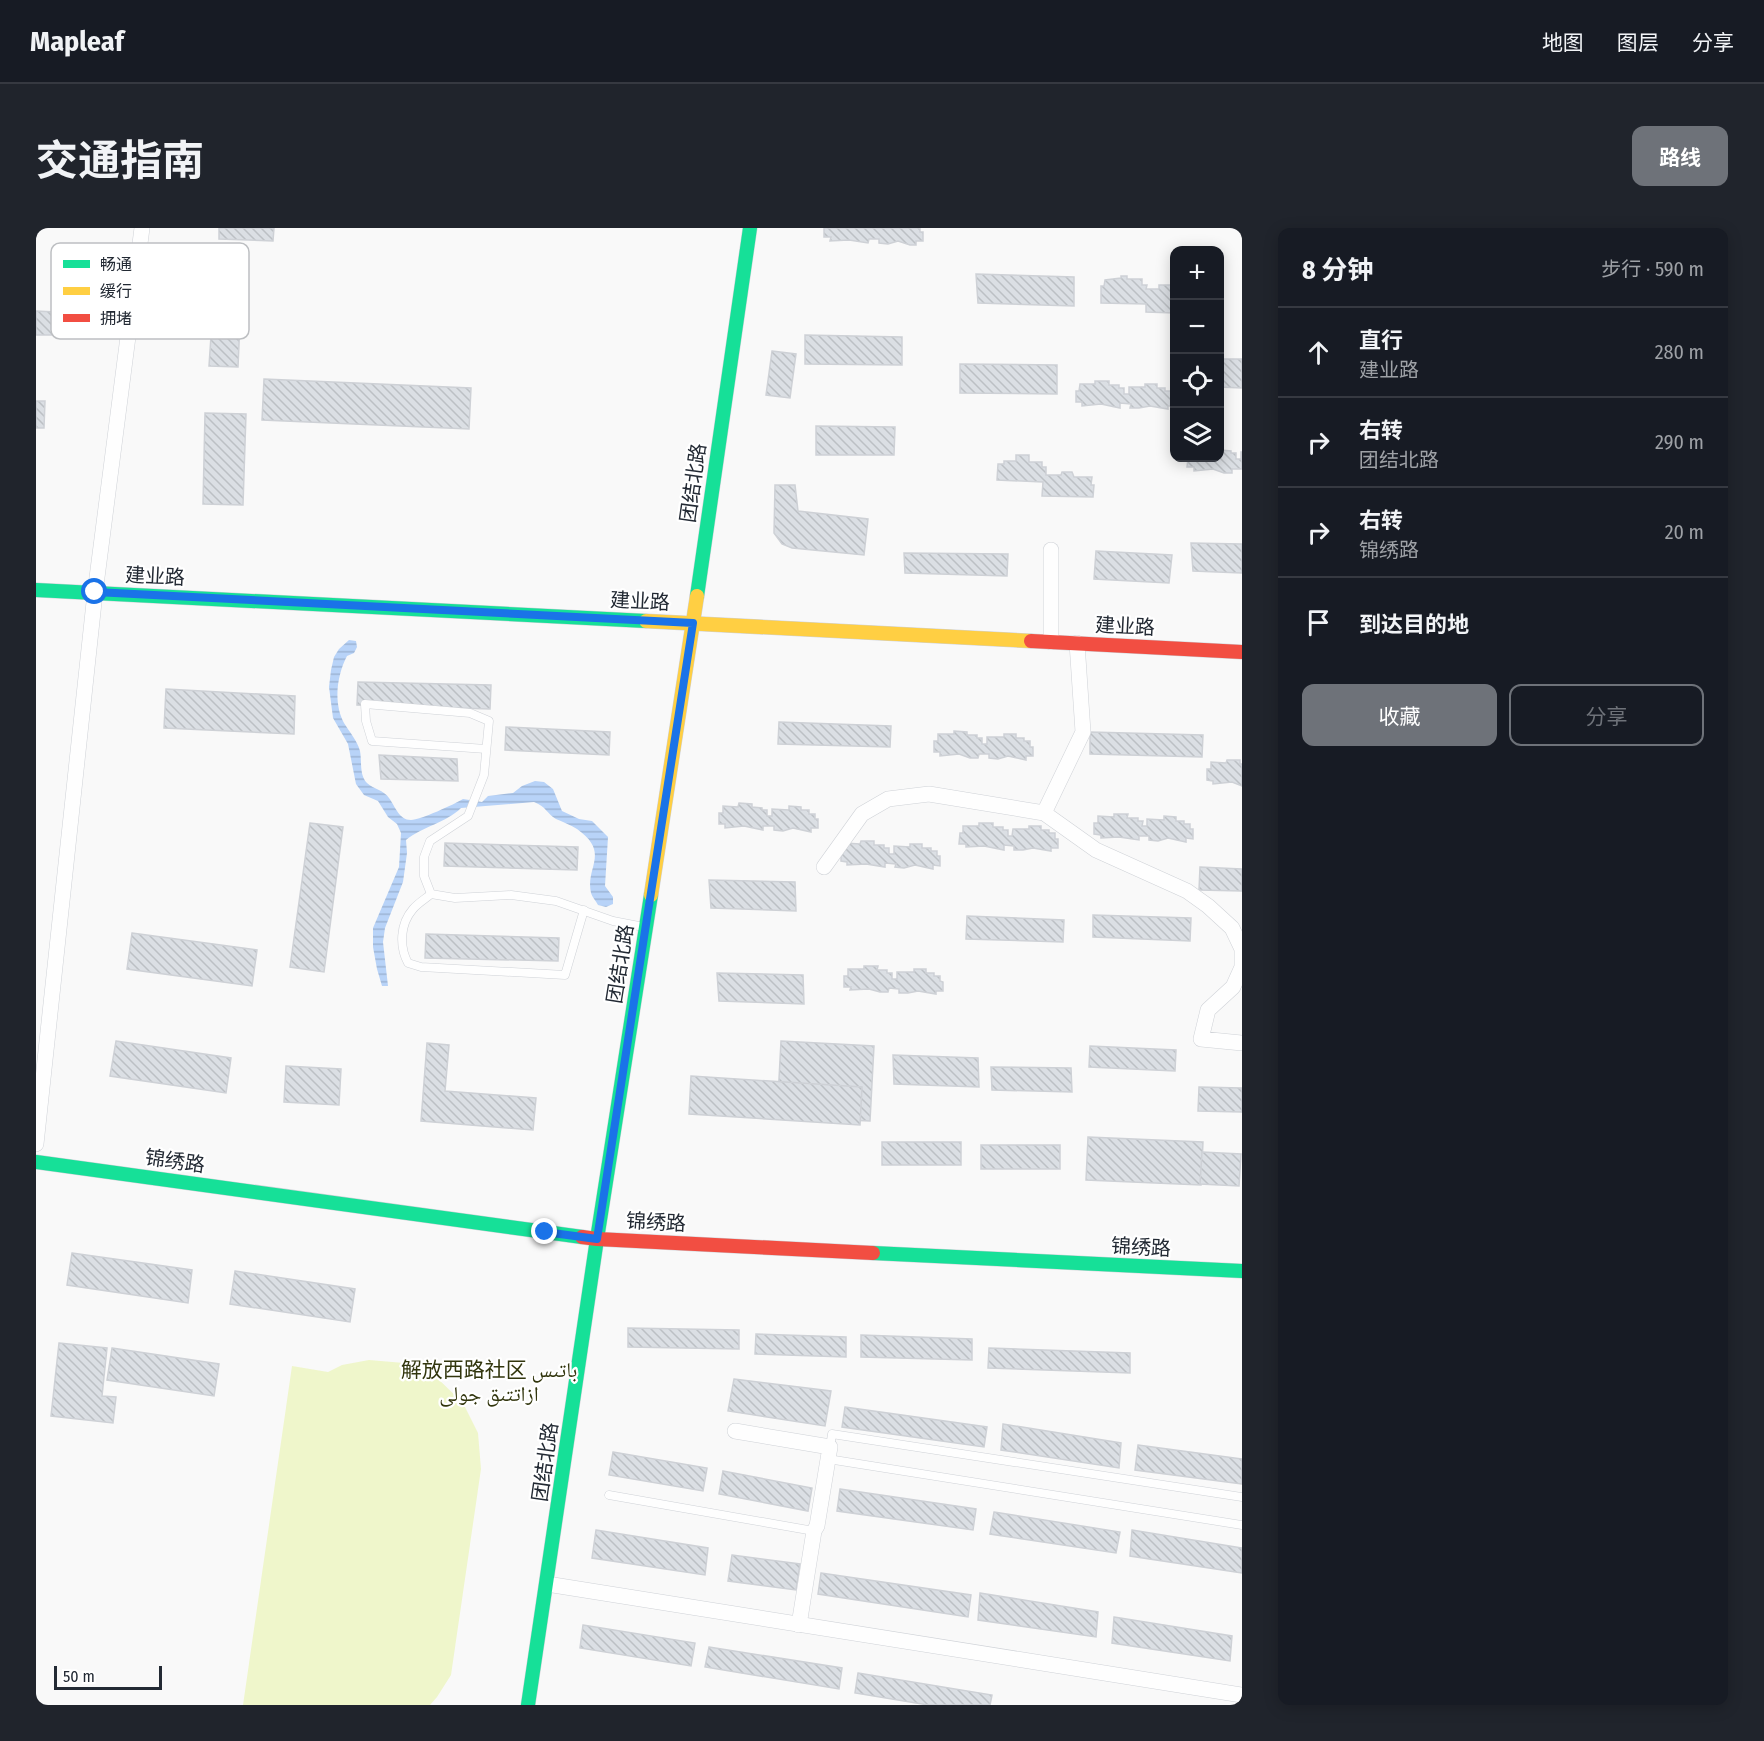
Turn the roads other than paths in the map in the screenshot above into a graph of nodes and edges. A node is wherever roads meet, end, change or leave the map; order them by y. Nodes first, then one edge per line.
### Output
1 (142, 228) edge
2 (750, 228) edge
3 (140, 243) edge
4 (128, 339) edge
5 (1051, 550) dead end
6 (36, 590) edge
7 (95, 592) junction
8 (693, 623) junction
9 (1051, 642) junction
10 (1077, 643) junction
11 (1242, 652) edge
12 (486, 749) junction
13 (1044, 813) junction
14 (824, 867) dead end
15 (431, 894) junction
16 (584, 910) junction
17 (645, 927) junction
18 (1242, 1043) edge
19 (36, 1144) edge
20 (36, 1162) edge
21 (597, 1239) junction
22 (1242, 1271) edge
23 (735, 1431) dead end
24 (829, 1453) junction
25 (609, 1495) dead end
26 (1242, 1497) edge
27 (1242, 1525) edge
28 (814, 1531) junction
29 (547, 1584) junction
30 (799, 1625) junction
31 (1242, 1695) edge
32 (528, 1705) edge

1 - 3 street
2 - 8 street, 团结北路
4 - 7 street
5 - 9 street
6 - 7 street, 建业路
7 - 8 street, 建业路
7 - 19 street
8 - 9 street, 建业路
8 - 17 street, 团结北路
9 - 10 street, 建业路
10 - 11 street, 建业路
10 - 13 street
12 - 12 lane
12 - 15 lane
13 - 14 street
13 - 18 street
15 - 16 lane
15 - 16 lane
16 - 17 lane
17 - 21 street, 团结北路
20 - 21 street, 锦绣路
21 - 22 street, 锦绣路
21 - 29 street, 团结北路
23 - 24 street
24 - 26 lane
24 - 27 lane
24 - 28 street
25 - 28 lane
28 - 30 street
29 - 30 street
29 - 32 street, 团结北路
30 - 31 street

